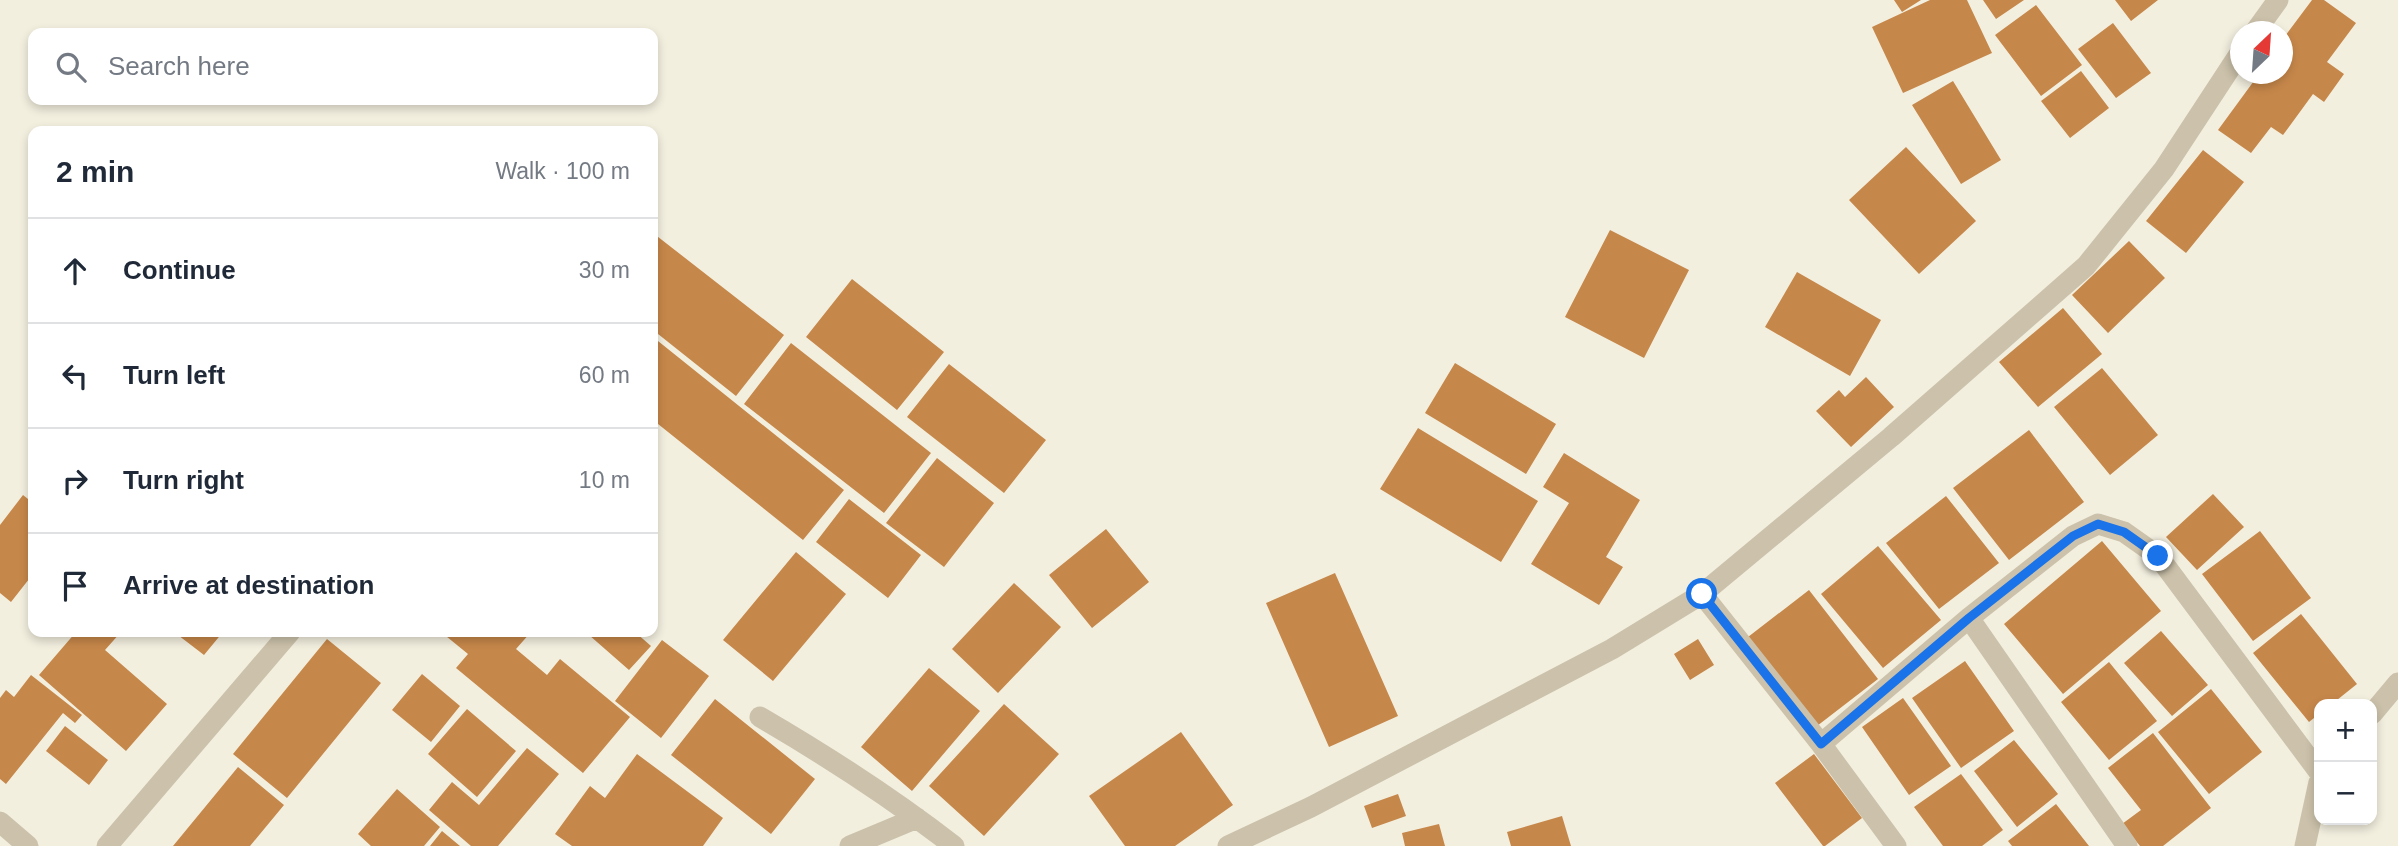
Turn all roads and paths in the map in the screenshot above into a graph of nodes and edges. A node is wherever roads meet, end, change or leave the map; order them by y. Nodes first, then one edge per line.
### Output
1 (2278, 0) edge
2 (2263, 21) edge
3 (2230, 70) edge
4 (1702, 594) junction
5 (1969, 618) junction
6 (286, 637) edge
7 (2398, 683) edge
8 (2377, 708) edge
9 (760, 717) dead end
10 (1821, 744) junction
11 (2314, 765) edge
12 (2314, 805) edge
13 (918, 818) junction
14 (0, 822) edge
15 (28, 846) edge
16 (107, 846) edge
17 (850, 846) edge
18 (954, 846) edge
19 (1228, 846) edge
20 (1896, 846) edge
21 (2127, 846) edge
22 (2305, 846) edge

1 - 2 street
3 - 4 street
4 - 10 street
4 - 19 street
5 - 10 street
5 - 11 street
5 - 21 street
6 - 16 street
7 - 8 street
9 - 13 street
10 - 20 street
12 - 22 street
13 - 17 street
13 - 18 street
14 - 15 street

